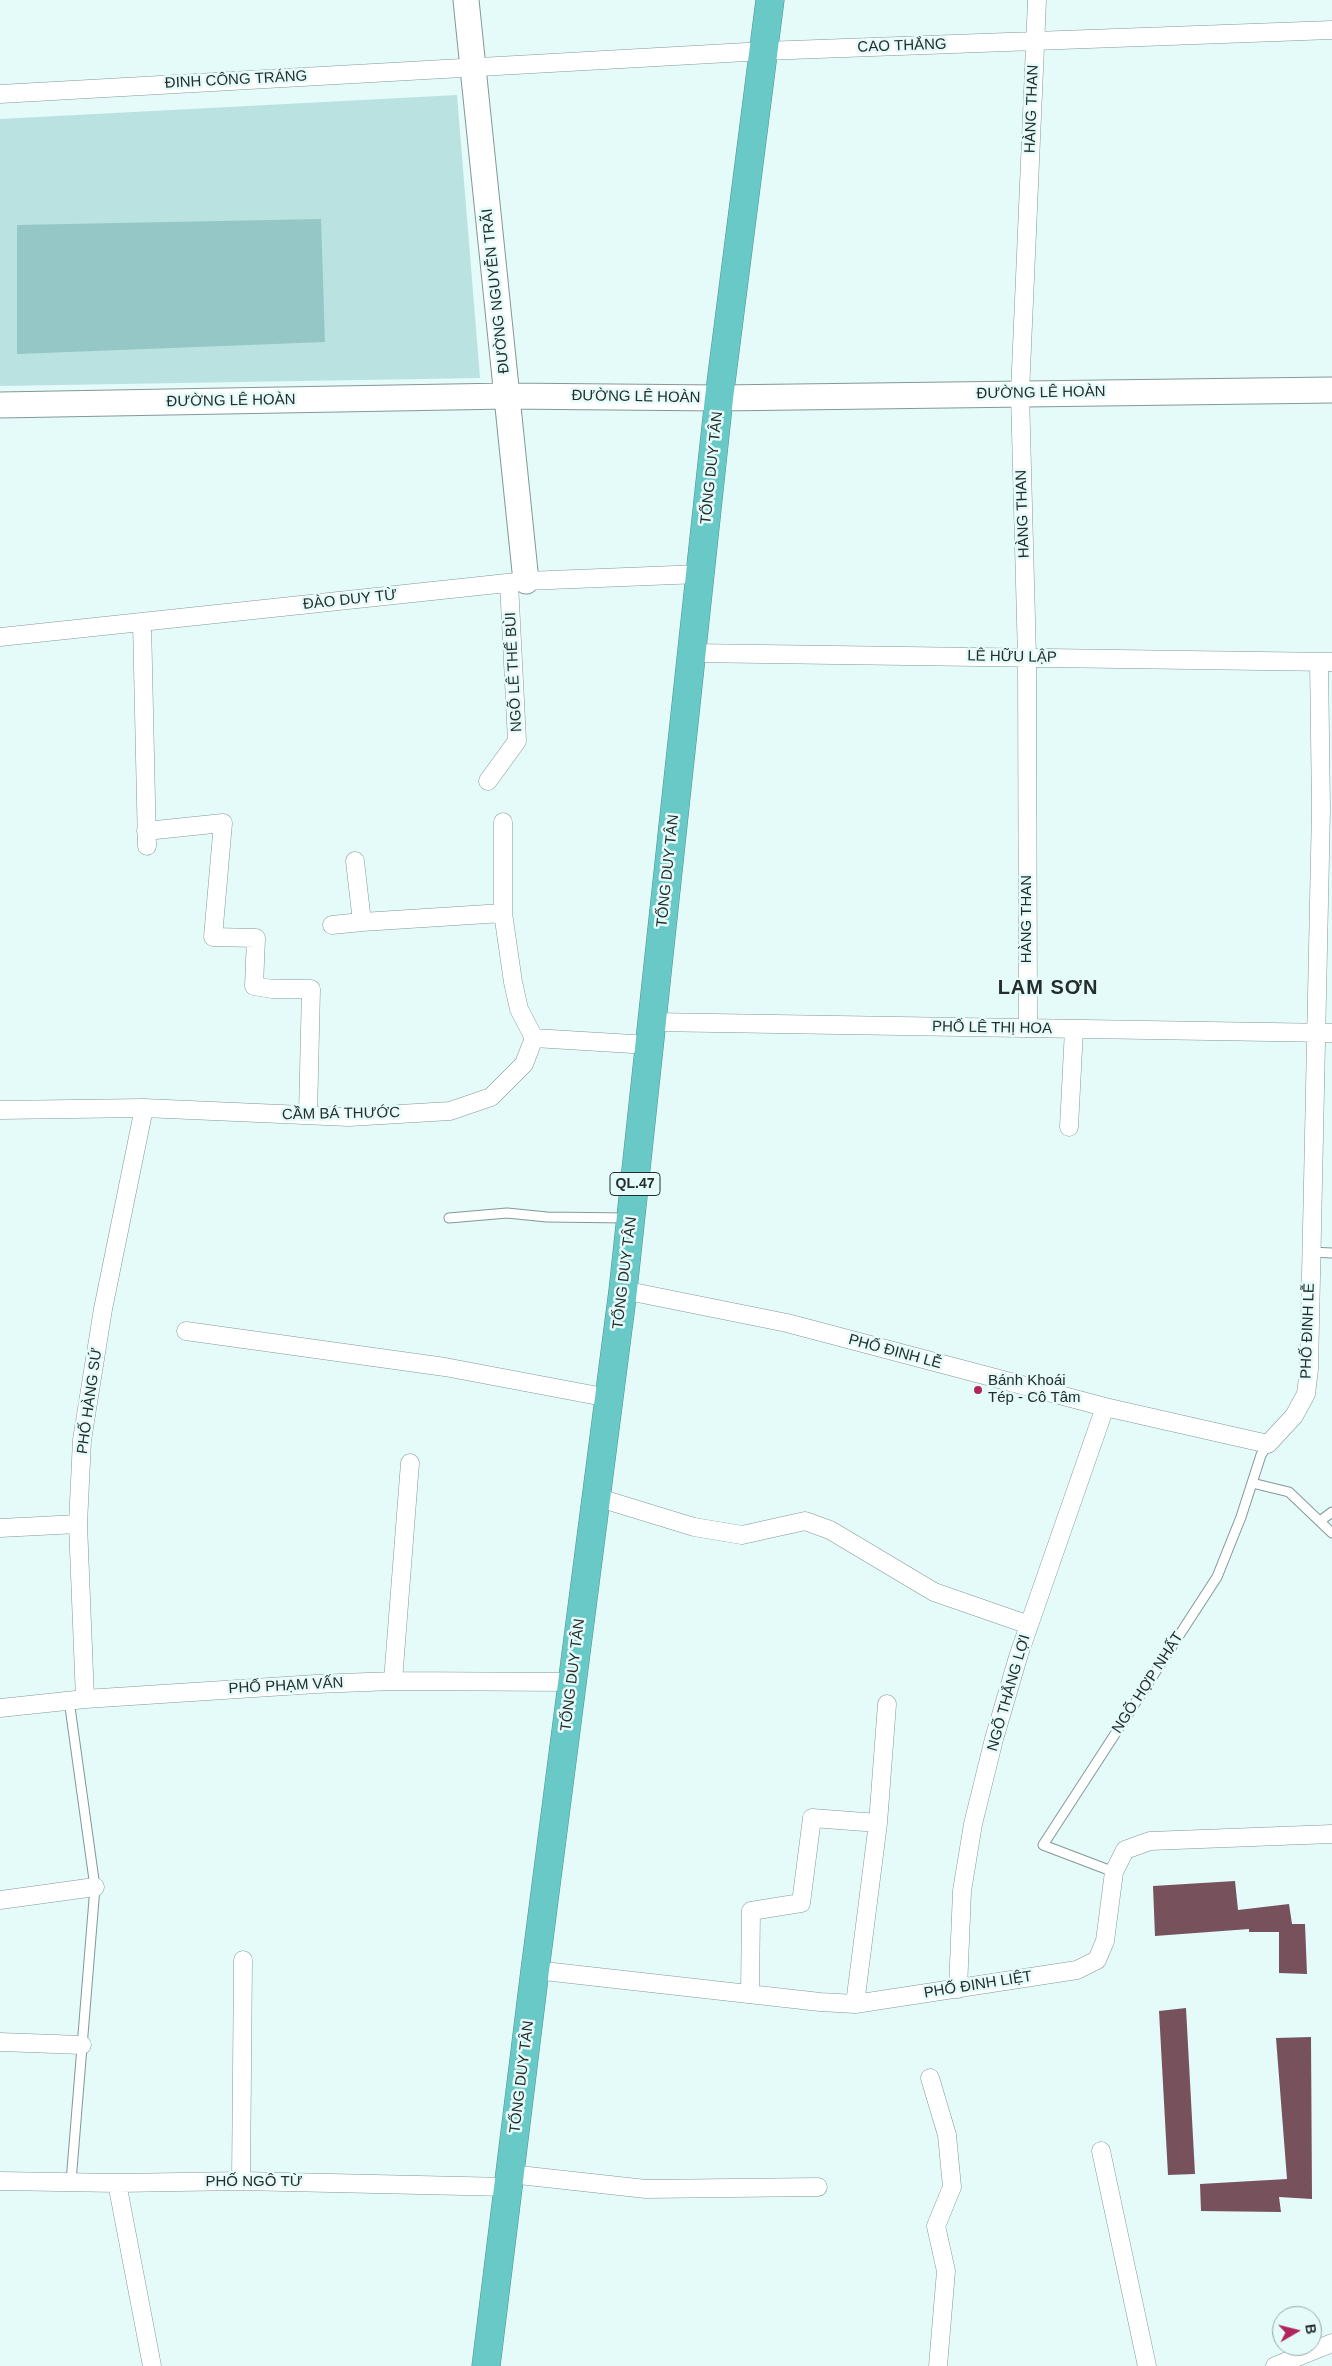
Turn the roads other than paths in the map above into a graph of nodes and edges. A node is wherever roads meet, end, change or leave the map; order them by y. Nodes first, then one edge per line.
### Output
1 (466, 0) edge
2 (770, 0) edge
3 (1037, 0) edge
4 (1332, 30) edge
5 (1034, 42) junction
6 (764, 51) junction
7 (472, 66) junction
8 (0, 94) edge
9 (1332, 390) edge
10 (1020, 393) junction
11 (507, 396) junction
12 (719, 398) junction
13 (0, 405) edge
14 (700, 574) junction
15 (518, 582) junction
16 (142, 622) junction
17 (0, 637) edge
18 (692, 652) junction
19 (1027, 658) junction
20 (1326, 662) edge
21 (488, 781) dead end
22 (1326, 809) edge
23 (503, 822) dead end
24 (355, 861) dead end
25 (503, 913) junction
26 (362, 922) junction
27 (332, 925) dead end
28 (1028, 1028) junction
29 (1074, 1029) junction
30 (651, 1033) junction
31 (1323, 1033) edge
32 (534, 1038) junction
33 (144, 1108) junction
34 (0, 1110) edge
35 (308, 1115) junction
36 (1069, 1127) dead end
37 (449, 1218) dead end
38 (631, 1218) junction
39 (1311, 1252) junction
40 (1332, 1253) edge
41 (623, 1290) junction
42 (186, 1332) dead end
43 (609, 1398) junction
44 (1105, 1407) junction
45 (1268, 1444) junction
46 (410, 1463) dead end
47 (1252, 1483) junction
48 (596, 1497) junction
49 (1332, 1512) edge
50 (1320, 1521) junction
51 (78, 1524) junction
52 (0, 1528) edge
53 (1332, 1532) edge
54 (1029, 1625) junction
55 (393, 1681) junction
56 (572, 1682) junction
57 (77, 1700) junction
58 (887, 1704) dead end
59 (0, 1708) edge
60 (878, 1823) junction
61 (1332, 1834) edge
62 (1114, 1872) junction
63 (95, 1887) junction
64 (0, 1900) edge
65 (243, 1960) dead end
66 (535, 1970) junction
67 (958, 1989) junction
68 (750, 1992) junction
69 (855, 2004) junction
70 (0, 2042) edge
71 (82, 2045) junction
72 (930, 2078) dead end
73 (1101, 2151) dead end
74 (509, 2180) junction
75 (0, 2181) edge
76 (240, 2181) junction
77 (71, 2182) junction
78 (117, 2182) junction
79 (818, 2187) dead end
80 (1332, 2343) edge
81 (152, 2366) edge
82 (486, 2366) edge
83 (938, 2366) edge
84 (1147, 2366) edge
85 (1275, 2366) edge

1 - 7 street, ĐƯỜNG NGUYỄN TRÃI
2 - 6 highway, TỐNG DUY TÂN / QL.47
3 - 5 street, HÀNG THAN
4 - 5 street, CAO THẮNG
5 - 6 street, CAO THẮNG
5 - 10 street, HÀNG THAN
6 - 7 street, CAO THẮNG
6 - 12 highway, TỐNG DUY TÂN / QL.47
7 - 8 street, ĐINH CÔNG TRÁNG
7 - 11 street, ĐƯỜNG NGUYỄN TRÃI
9 - 10 street, ĐƯỜNG LÊ HOÀN
10 - 12 street, ĐƯỜNG LÊ HOÀN
10 - 19 street, HÀNG THAN
11 - 12 street, ĐƯỜNG LÊ HOÀN
11 - 13 street, ĐƯỜNG LÊ HOÀN
11 - 15 street, ĐƯỜNG NGUYỄN TRÃI
12 - 14 highway, TỐNG DUY TÂN / QL.47
14 - 15 street, ĐÀO DUY TỪ
14 - 18 highway, TỐNG DUY TÂN / QL.47
15 - 16 street, ĐÀO DUY TỪ
15 - 21 street, NGÕ LÊ THẾ BÙI
16 - 17 street, ĐÀO DUY TỪ
16 - 35 street
18 - 19 street, LÊ HỮU LẬP
18 - 30 highway, TỐNG DUY TÂN / QL.47
19 - 20 street, LÊ HỮU LẬP
19 - 28 street, HÀNG THAN
20 - 22 street, PHỐ ĐINH LỄ
22 - 31 street, PHỐ ĐINH LỄ
23 - 25 street
24 - 26 street
25 - 26 street
25 - 32 street
26 - 27 street
28 - 29 street, PHỐ LÊ THỊ HOA
28 - 30 street, PHỐ LÊ THỊ HOA
29 - 31 street, PHỐ LÊ THỊ HOA
29 - 36 street
30 - 32 street
30 - 38 highway, TỐNG DUY TÂN / QL.47
31 - 39 street, PHỐ ĐINH LỄ
32 - 35 street, CẦM BÁ THƯỚC
33 - 34 street, CẦM BÁ THƯỚC
33 - 35 street, CẦM BÁ THƯỚC
33 - 51 street, PHỐ HÀNG SỨ
37 - 38 lane
38 - 41 highway, TỐNG DUY TÂN / QL.47
39 - 40 lane
39 - 45 street, PHỐ ĐINH LỄ
41 - 43 highway, TỐNG DUY TÂN / QL.47
41 - 44 street, PHỐ ĐINH LỄ
42 - 43 street
43 - 48 highway, TỐNG DUY TÂN / QL.47
44 - 45 street, PHỐ ĐINH LỄ
44 - 54 street, NGÕ THẮNG LỢI
45 - 47 lane, NGÕ HỢP NHẤT
46 - 55 street
47 - 50 lane
47 - 62 lane, NGÕ HỢP NHẤT
48 - 54 street
48 - 56 highway, TỐNG DUY TÂN / QL.47
49 - 50 lane
50 - 53 lane
51 - 52 street
51 - 57 street, PHỐ HÀNG SỨ
54 - 67 street, NGÕ THẮNG LỢI
55 - 56 street, PHỐ PHẠM VẤN
55 - 57 street, PHỐ PHẠM VẤN
56 - 66 highway, TỐNG DUY TÂN / QL.47
57 - 59 street, PHỐ PHẠM VẤN
57 - 63 lane
58 - 60 street
60 - 68 street
60 - 69 street
61 - 62 street, PHỐ ĐINH LIỆT
62 - 67 street, PHỐ ĐINH LIỆT
63 - 64 street
63 - 71 lane
65 - 76 street
66 - 68 street, PHỐ ĐINH LIỆT
66 - 74 highway, TỐNG DUY TÂN / QL.47
67 - 69 street, PHỐ ĐINH LIỆT
68 - 69 street, PHỐ ĐINH LIỆT
70 - 71 street
71 - 77 lane
72 - 83 street
73 - 84 street
74 - 76 street, PHỐ NGÔ TỪ
74 - 79 street, PHỐ NGÔ TỪ
74 - 82 highway, TỐNG DUY TÂN / QL.47
75 - 77 street, PHỐ NGÔ TỪ
76 - 78 street, PHỐ NGÔ TỪ
77 - 78 street, PHỐ NGÔ TỪ
78 - 81 street
80 - 85 street

